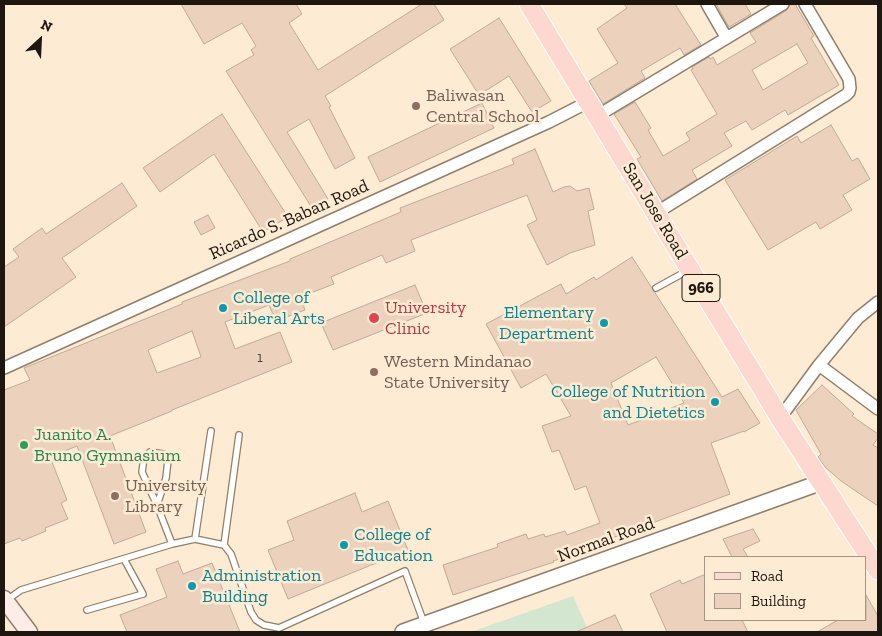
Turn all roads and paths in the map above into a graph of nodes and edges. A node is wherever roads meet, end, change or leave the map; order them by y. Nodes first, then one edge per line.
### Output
1 (707, 4) edge
2 (783, 4) edge
3 (805, 4) edge
4 (532, 6) edge
5 (726, 37) junction
6 (592, 109) junction
7 (656, 213) junction
8 (690, 270) junction
9 (656, 288) dead end
10 (878, 302) edge
11 (819, 365) junction
12 (4, 368) edge
13 (878, 409) edge
14 (780, 418) junction
15 (211, 431) dead end
16 (239, 435) dead end
17 (822, 482) junction
18 (157, 505) junction
19 (195, 539) junction
20 (172, 544) junction
21 (224, 545) junction
22 (124, 559) junction
23 (878, 570) edge
24 (5, 600) edge
25 (87, 610) dead end
26 (425, 624) junction
27 (30, 632) edge
28 (403, 632) edge

1 - 5 street
2 - 5 street, Ricardo S. Baban Road
3 - 7 street
4 - 6 main road, San Jose Road / 966
5 - 6 street, Ricardo S. Baban Road
6 - 7 main road, San Jose Road / 966
6 - 12 street, Ricardo S. Baban Road
7 - 8 main road, San Jose Road / 966
8 - 9 lane
8 - 14 main road, San Jose Road / 966
10 - 11 street
11 - 13 street
11 - 14 street
14 - 17 main road, San Jose Road / 966
15 - 19 lane
16 - 21 lane
17 - 23 main road, San Jose Road / 966
17 - 26 street, Normal Road
18 - 18 lane
18 - 20 lane
19 - 20 lane
19 - 21 lane
20 - 22 lane
21 - 26 lane
22 - 24 lane
22 - 25 lane
24 - 27 main road
26 - 28 street, Normal Road

